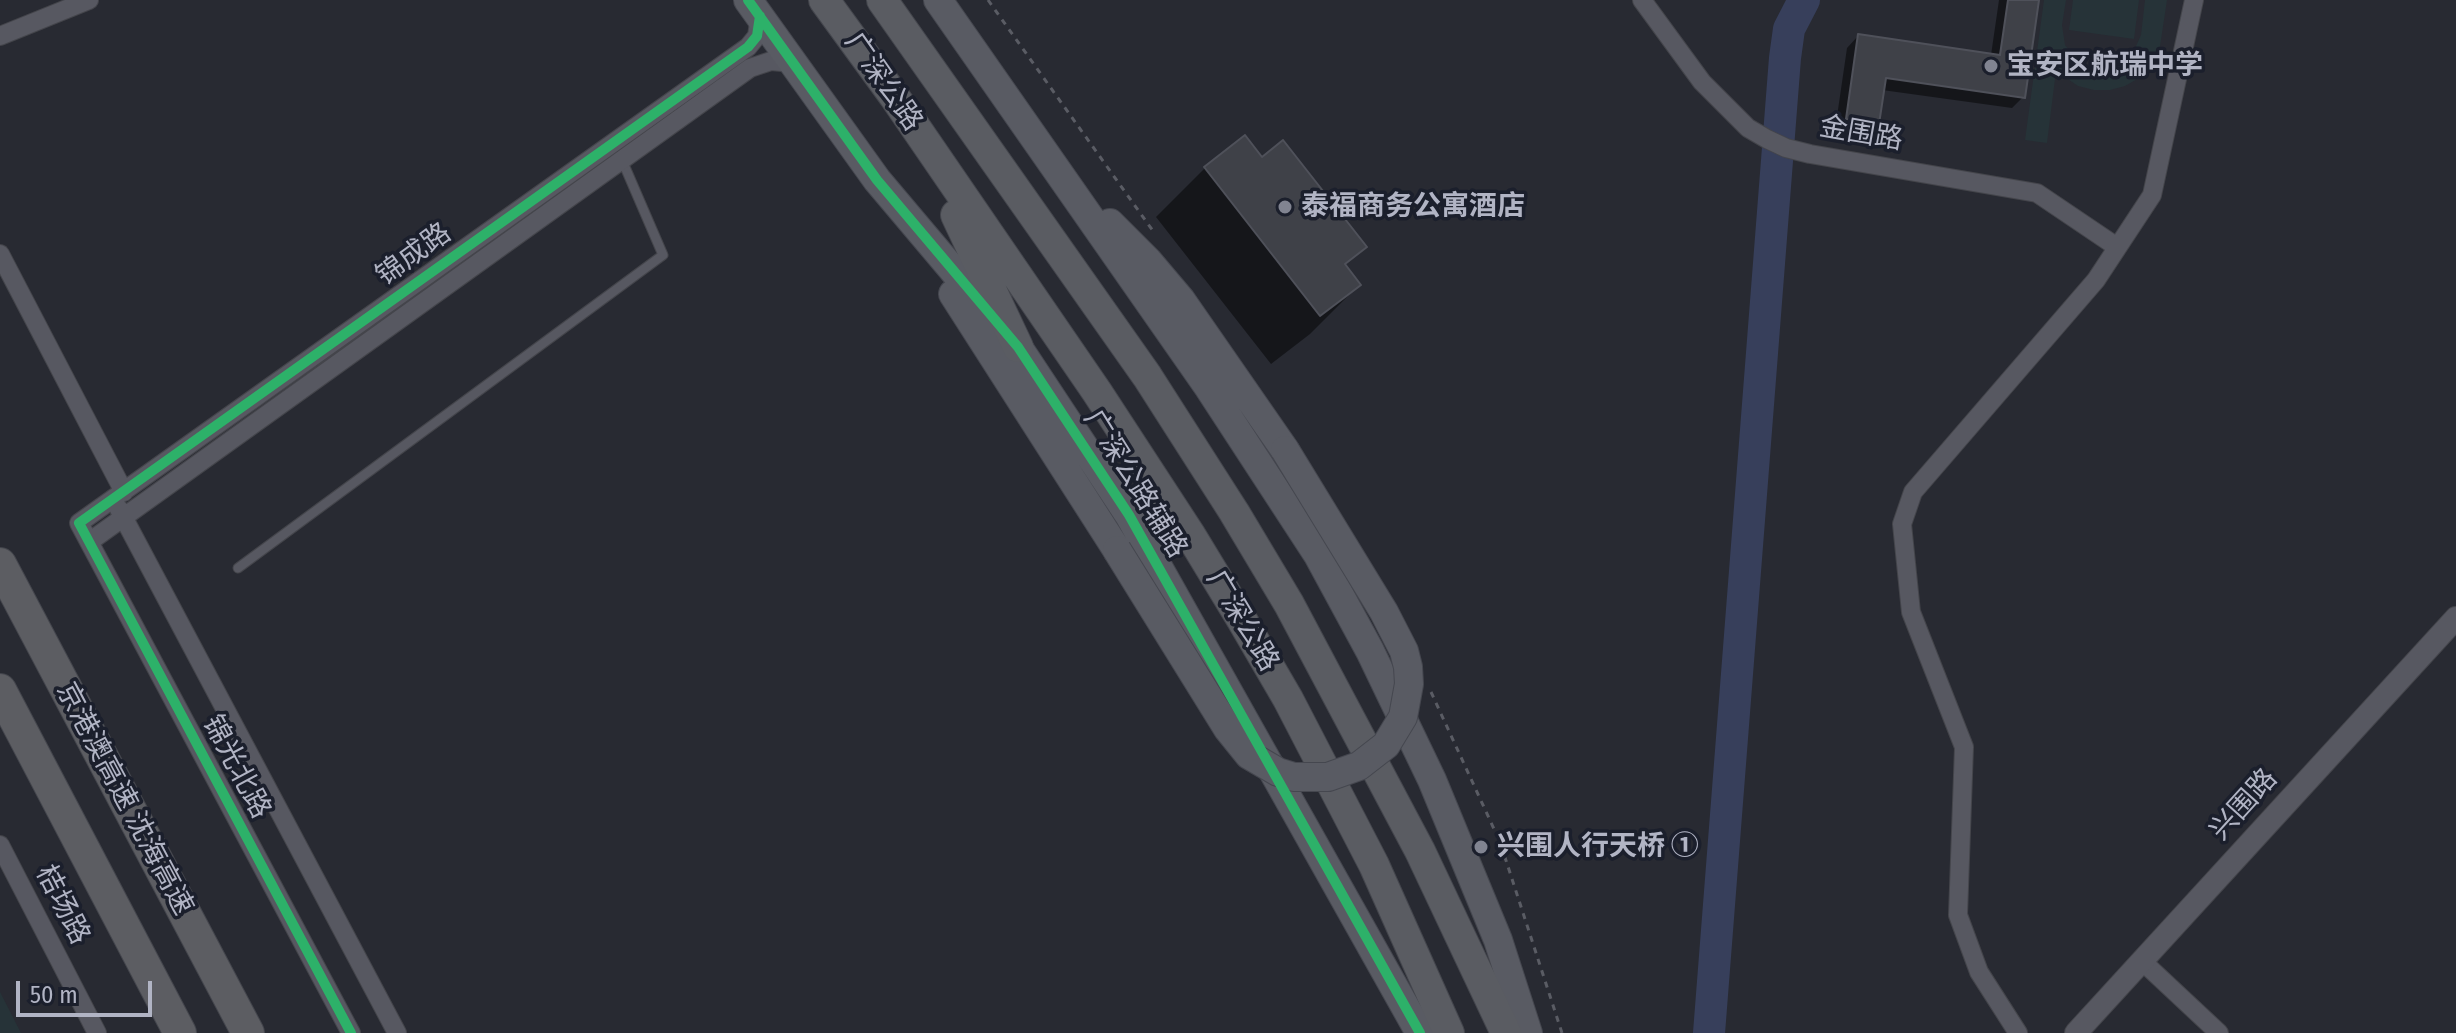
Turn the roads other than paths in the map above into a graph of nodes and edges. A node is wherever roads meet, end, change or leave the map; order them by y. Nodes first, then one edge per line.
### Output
1 (89, 0) edge
2 (824, 0) edge
3 (882, 0) edge
4 (938, 0) edge
5 (1642, 0) edge
6 (2194, 0) edge
7 (754, 8) edge
8 (0, 36) edge
9 (793, 63) junction
10 (894, 96) junction
11 (1040, 146) junction
12 (622, 160) junction
13 (877, 180) junction
14 (2117, 247) junction
15 (0, 254) edge
16 (1018, 347) junction
17 (119, 495) junction
18 (124, 517) junction
19 (79, 523) joint
20 (89, 542) junction
21 (0, 564) edge
22 (238, 568) dead end
23 (2456, 618) edge
24 (0, 690) edge
25 (0, 845) edge
26 (2142, 961) junction
27 (97, 1033) edge
28 (180, 1033) edge
29 (248, 1033) edge
30 (351, 1033) edge
31 (397, 1033) edge
32 (1420, 1033) edge
33 (1449, 1033) edge
34 (1506, 1033) edge
35 (1528, 1033) edge
36 (2018, 1033) edge
37 (2076, 1033) edge
38 (2219, 1033) edge

1 - 8 street
2 - 10 highway, 广深公路
3 - 34 highway, 广深公路
4 - 11 main road
5 - 14 street, 金围路
6 - 14 street
7 - 9 main road, 广深公路辅路
7 - 17 street, 锦成路
9 - 12 street, 锦成路
9 - 13 main road, 广深公路辅路
10 - 16 highway
10 - 33 highway, 广深公路
11 - 13 main road, bridge
11 - 35 main road
12 - 18 street, 锦成路
12 - 22 lane
13 - 16 main road, 广深公路辅路
14 - 36 street
15 - 17 street, 锦光北路
16 - 32 main road, 广深公路辅路
17 - 18 street, 锦光北路
17 - 19 street, 锦成路
18 - 20 street, 锦成路
18 - 31 street, 锦光北路
19 - 20 street, 锦光北路
20 - 30 street, 锦光北路
21 - 29 highway, 京港澳高速 沈海高速
23 - 26 street, 兴围路
24 - 28 highway, 京港澳高速 沈海高速
25 - 27 street, 桔场路
26 - 37 street, 兴围路
26 - 38 street

